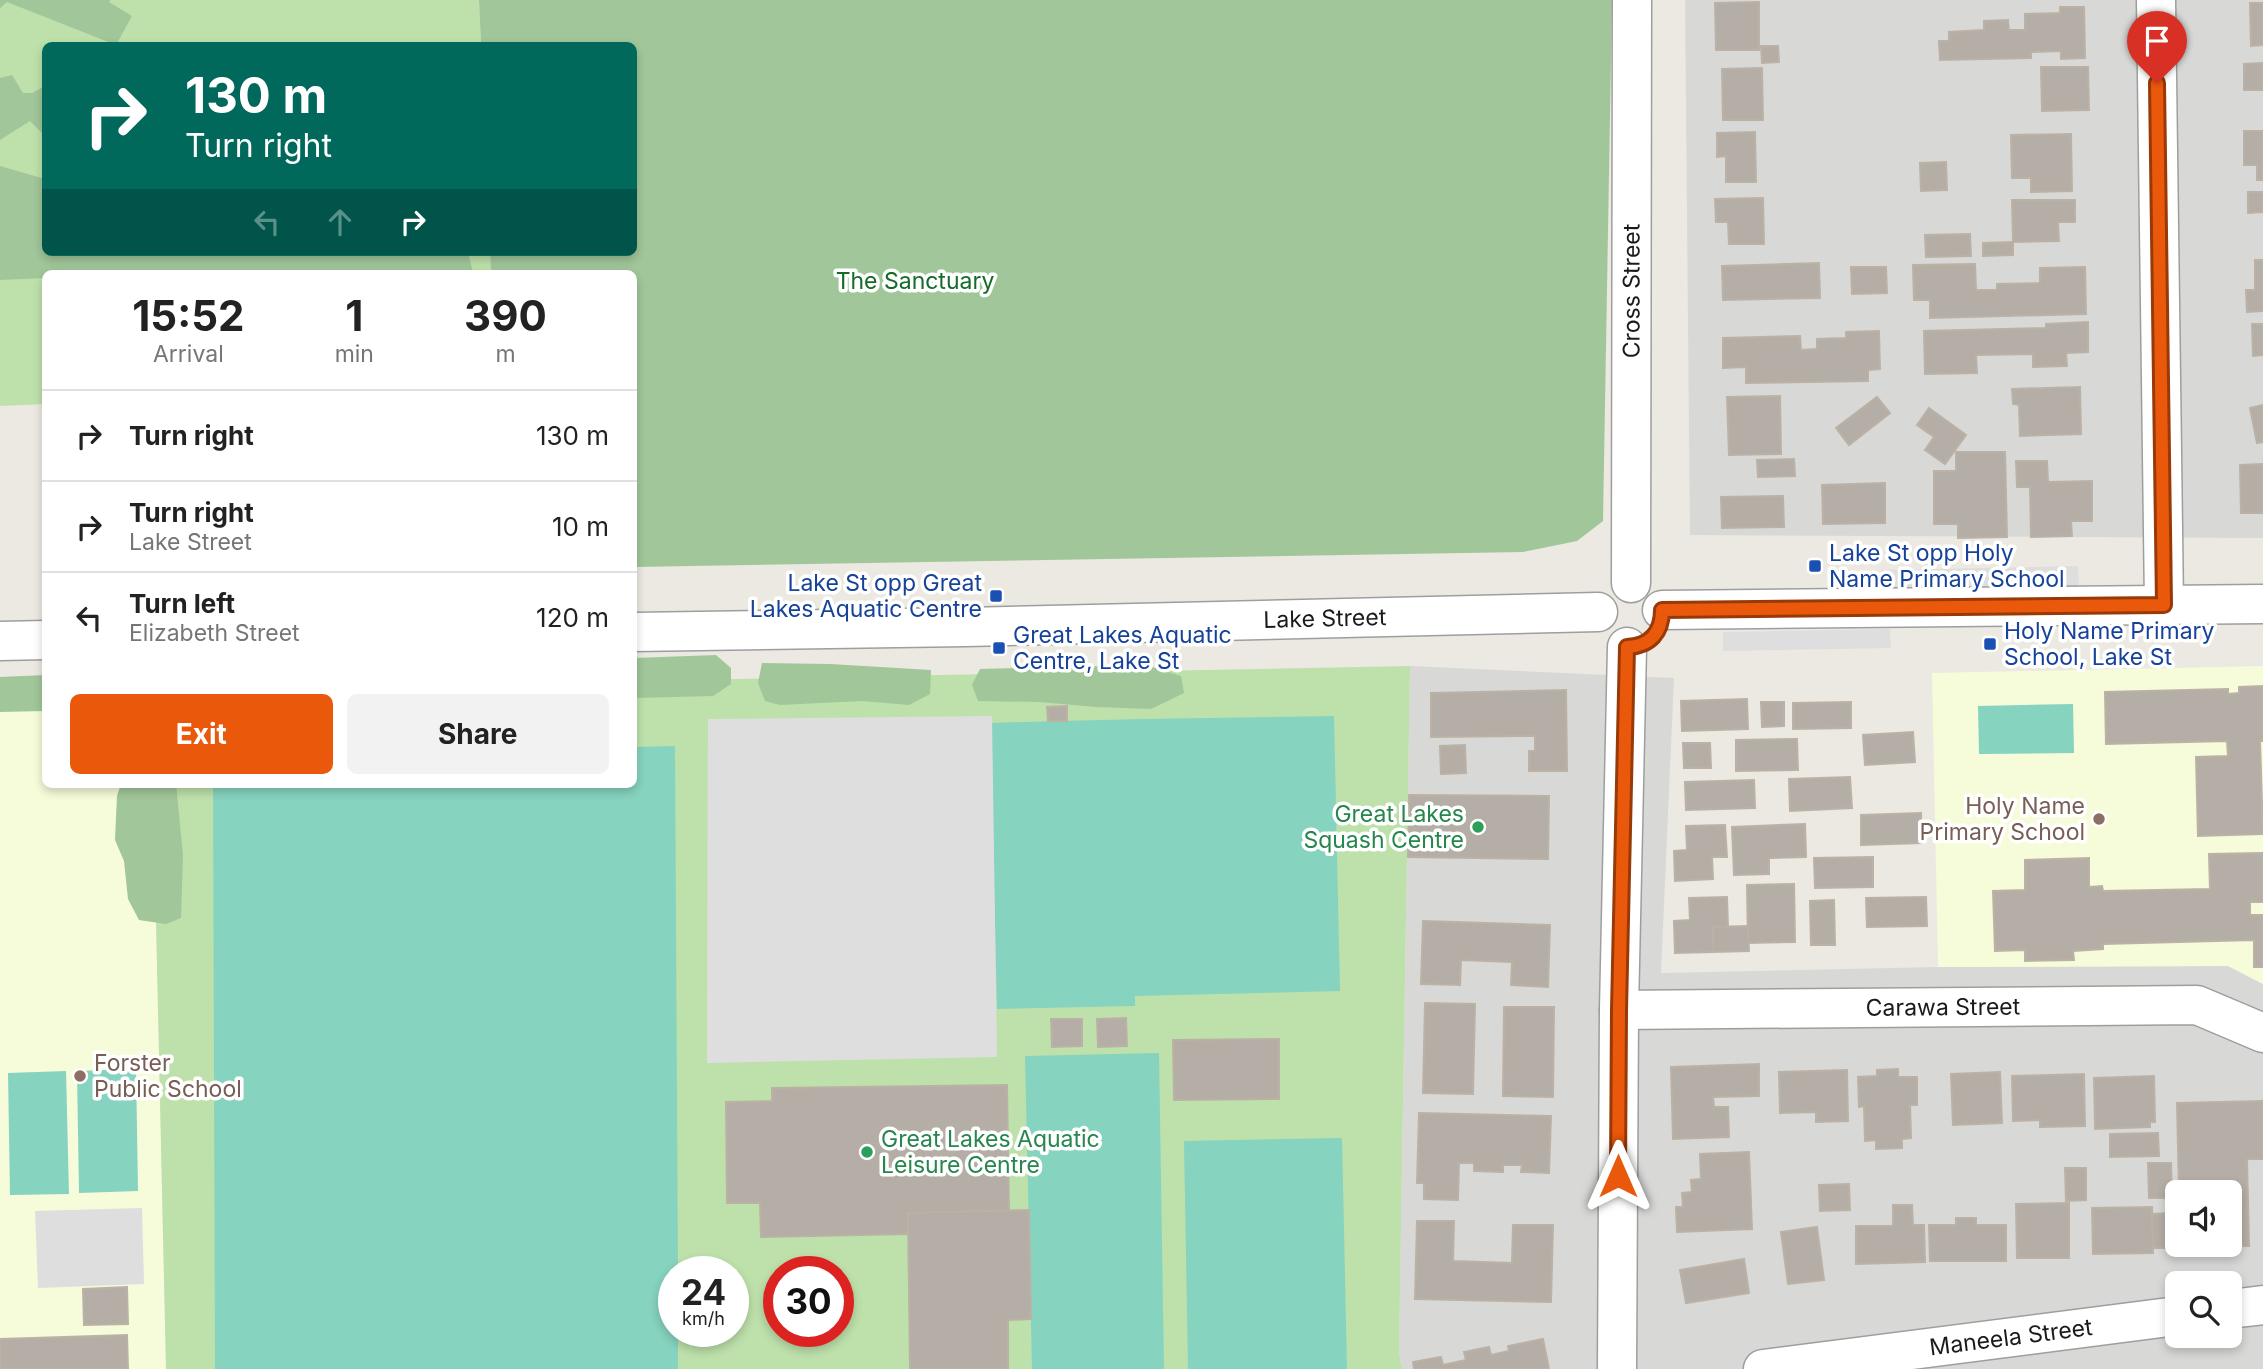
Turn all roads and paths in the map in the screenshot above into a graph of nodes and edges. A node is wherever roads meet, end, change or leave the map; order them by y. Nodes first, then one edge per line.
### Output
1 (1632, 0) edge
2 (2156, 0) edge
3 (1631, 583) junction
4 (2263, 604) edge
5 (2164, 605) junction
6 (1662, 610) junction
7 (1598, 612) junction
8 (637, 632) edge
9 (42, 640) edge
10 (0, 641) edge
11 (1627, 647) junction
12 (1619, 1010) junction
13 (2263, 1033) edge
14 (2263, 1305) edge
15 (2242, 1308) edge
16 (2165, 1318) edge
17 (1617, 1369) edge
18 (1763, 1369) edge

1 - 3 street, Cross Street
2 - 5 street
3 - 6 street
3 - 7 street
4 - 5 street
5 - 6 street
6 - 11 street
7 - 8 street, Lake Street
7 - 11 street
9 - 10 street
11 - 12 street
12 - 13 street, Carawa Street
12 - 17 street
14 - 15 street
16 - 18 street, Maneela Street

